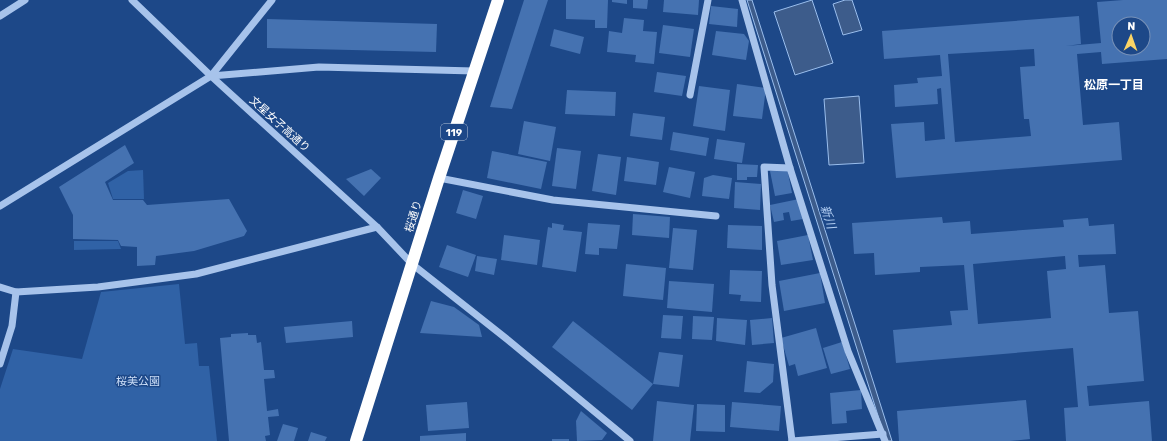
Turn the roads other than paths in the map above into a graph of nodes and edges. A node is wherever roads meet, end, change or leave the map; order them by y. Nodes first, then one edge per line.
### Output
1 (25, 0) edge
2 (132, 0) edge
3 (272, 0) edge
4 (498, 0) edge
5 (708, 0) edge
6 (742, 0) edge
7 (0, 16) edge
8 (474, 70) junction
9 (211, 76) junction
10 (690, 95) dead end
11 (790, 168) junction
12 (439, 178) junction
13 (0, 206) edge
14 (716, 216) dead end
15 (377, 227) junction
16 (412, 264) junction
17 (0, 287) edge
18 (16, 292) junction
19 (0, 364) edge
20 (884, 438) edge
21 (356, 441) edge
22 (630, 441) edge
23 (792, 441) edge

1 - 7 street
2 - 9 street, 文星女子高通り
3 - 9 street
4 - 8 highway, 桜通り / 119
5 - 10 street
6 - 11 street
8 - 9 street
8 - 12 highway, 桜通り / 119
9 - 13 street
9 - 15 street, 文星女子高通り
11 - 20 street
11 - 23 street
12 - 14 street
12 - 16 highway, 桜通り / 119
15 - 16 street, 文星女子高通り
15 - 18 street
16 - 21 highway, 桜通り / 119
16 - 22 street, 文星女子高通り
17 - 18 street
18 - 19 street
20 - 23 street

